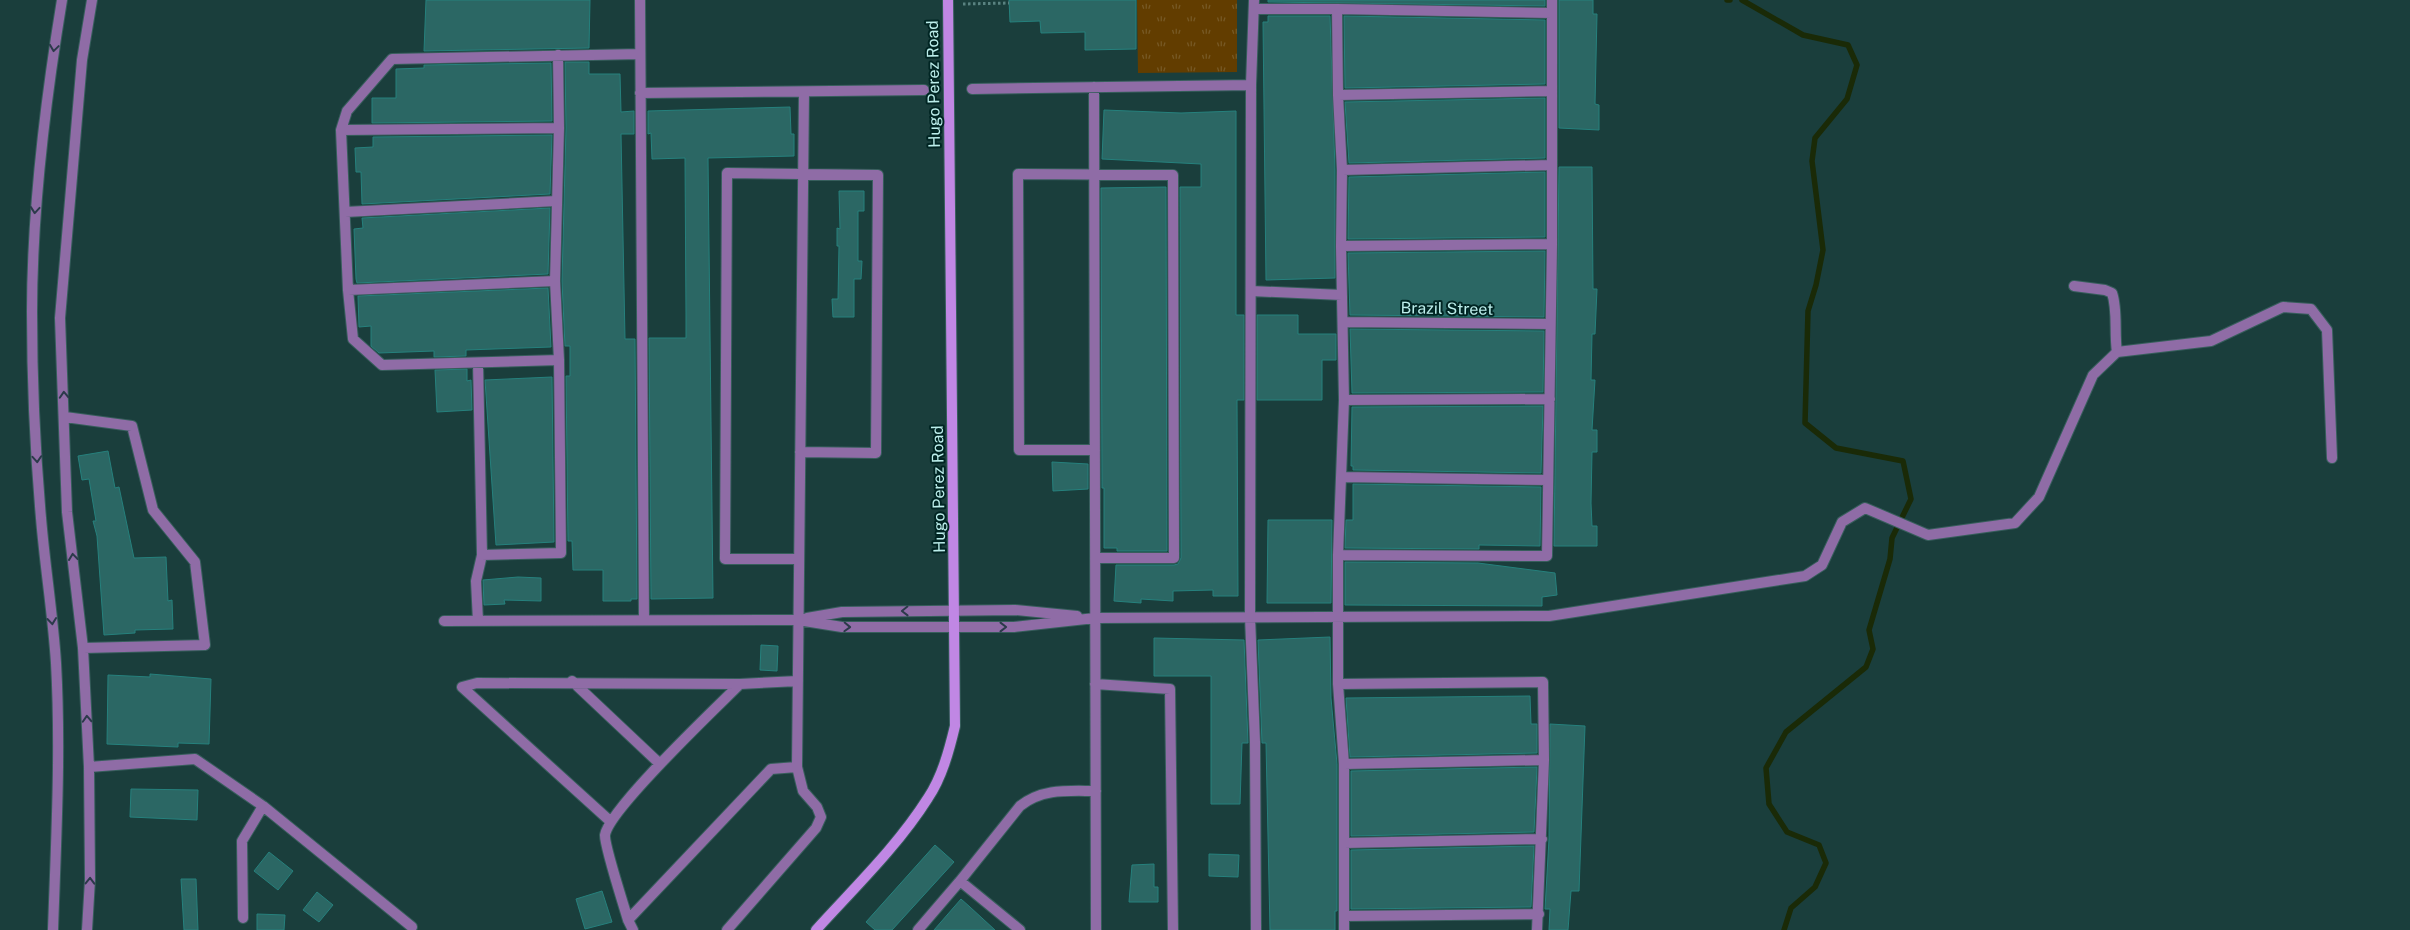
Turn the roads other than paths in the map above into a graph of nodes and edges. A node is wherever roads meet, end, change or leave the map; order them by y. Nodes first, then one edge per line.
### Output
1 (62, 0) edge
2 (92, 0) edge
3 (640, 0) edge
4 (1552, 0) edge
5 (948, 2) edge
6 (1254, 4) edge
7 (1337, 9) junction
8 (1552, 13) junction
9 (640, 54) junction
10 (558, 55) junction
11 (1251, 86) junction
12 (1094, 88) junction
13 (972, 89) dead end
14 (924, 90) dead end
15 (1552, 90) junction
16 (804, 92) junction
17 (640, 93) junction
18 (1338, 95) junction
19 (559, 128) junction
20 (341, 130) junction
21 (1551, 165) junction
22 (1342, 170) junction
23 (803, 174) junction
24 (1094, 174) junction
25 (556, 201) junction
26 (345, 212) junction
27 (1552, 244) junction
28 (1341, 246) junction
29 (554, 281) junction
30 (2074, 286) dead end
31 (348, 290) junction
32 (1251, 291) junction
33 (1342, 295) junction
34 (1343, 322) junction
35 (1550, 324) junction
36 (2117, 352) junction
37 (559, 360) junction
38 (478, 363) junction
39 (1550, 399) junction
40 (1344, 400) junction
41 (65, 417) junction
42 (1095, 450) junction
43 (800, 452) junction
44 (2332, 458) dead end
45 (1341, 477) junction
46 (1548, 480) junction
47 (482, 555) junction
48 (1338, 555) junction
49 (1095, 558) junction
50 (799, 559) junction
51 (954, 611) junction
52 (1250, 617) junction
53 (1339, 617) junction
54 (1095, 618) junction
55 (644, 620) junction
56 (798, 620) junction
57 (444, 621) dead end
58 (478, 621) junction
59 (954, 627) junction
60 (83, 648) junction
61 (572, 681) junction
62 (798, 681) junction
63 (740, 684) junction
64 (1095, 684) junction
65 (1338, 684) junction
66 (1544, 760) junction
67 (660, 764) junction
68 (1344, 764) junction
69 (797, 767) junction
70 (89, 768) junction
71 (1096, 791) junction
72 (264, 806) junction
73 (610, 821) junction
74 (1542, 838) junction
75 (1344, 843) junction
76 (960, 881) junction
77 (1539, 914) junction
78 (1344, 916) junction
79 (243, 918) dead end
80 (628, 920) junction
81 (412, 927) dead end
82 (53, 930) edge
83 (87, 930) edge
84 (633, 930) edge
85 (727, 930) edge
86 (816, 930) edge
87 (918, 930) edge
88 (1020, 930) edge
89 (1096, 930) edge
90 (1173, 930) edge
91 (1256, 930) edge
92 (1344, 930) edge
93 (1538, 930) edge

1 -> 82 street
41 -> 2 street
3 - 9 street
4 - 8 street
5 - 51 street, Hugo Perez Road
6 - 7 street
6 - 11 street
7 - 8 street
7 - 18 street
8 - 15 street
9 - 10 street
9 - 17 street
10 - 19 street
10 - 20 street
11 - 12 street
11 - 32 street
12 - 13 street
12 - 24 street
14 - 16 street
15 - 18 street
15 - 21 street
16 - 17 street
16 - 23 street
17 - 55 street
18 - 22 street
19 - 20 street
19 - 25 street
20 - 26 street
21 - 22 street
21 - 27 street
22 - 28 street
23 - 43 street
23 - 43 street
23 - 50 street
24 - 42 street
24 - 42 street
24 - 49 street
25 - 26 street
25 - 29 street
26 - 31 street
27 - 28 street
27 - 35 street
28 - 33 street
29 - 31 street
29 - 37 street
30 - 36 street
31 - 38 street
32 - 33 street
32 - 52 street
33 - 34 street
34 - 35 street, Brazil Street
34 - 40 street
35 - 39 street
36 - 44 street
36 - 53 street
37 - 38 street
37 - 47 street
38 - 47 street
39 - 40 street
39 - 46 street
40 - 45 street
60 -> 41 street
41 - 60 street
42 - 49 street
43 - 50 street
45 - 46 street
45 - 48 street
46 - 48 street
47 - 58 street
48 - 53 street
49 - 54 street
50 - 56 street
51 - 54 street
51 -> 56 street
51 - 59 street, Hugo Perez Road
52 - 53 street
52 - 54 street
52 - 91 street
53 - 65 street
59 -> 54 street
54 - 64 street
55 - 56 street
55 - 58 street
56 -> 59 street
56 - 62 street
57 - 58 street
59 - 86 street, Hugo Perez Road
70 -> 60 street
61 - 63 street
61 - 67 street
61 - 73 street
62 - 63 street
62 - 69 street
63 - 67 street
64 - 71 street
64 - 90 street
65 - 66 street
65 - 68 street
66 - 68 street
66 - 74 street
67 - 73 street
68 - 75 street
69 - 80 street
69 - 85 street
70 - 72 street
83 -> 70 street
71 - 76 street
71 - 89 street
72 - 79 street
72 - 81 street
73 - 80 street
74 - 75 street
74 - 77 street
75 - 78 street
76 - 87 street
76 - 88 street
77 - 78 street
77 - 93 street
78 - 92 street
80 - 84 street

